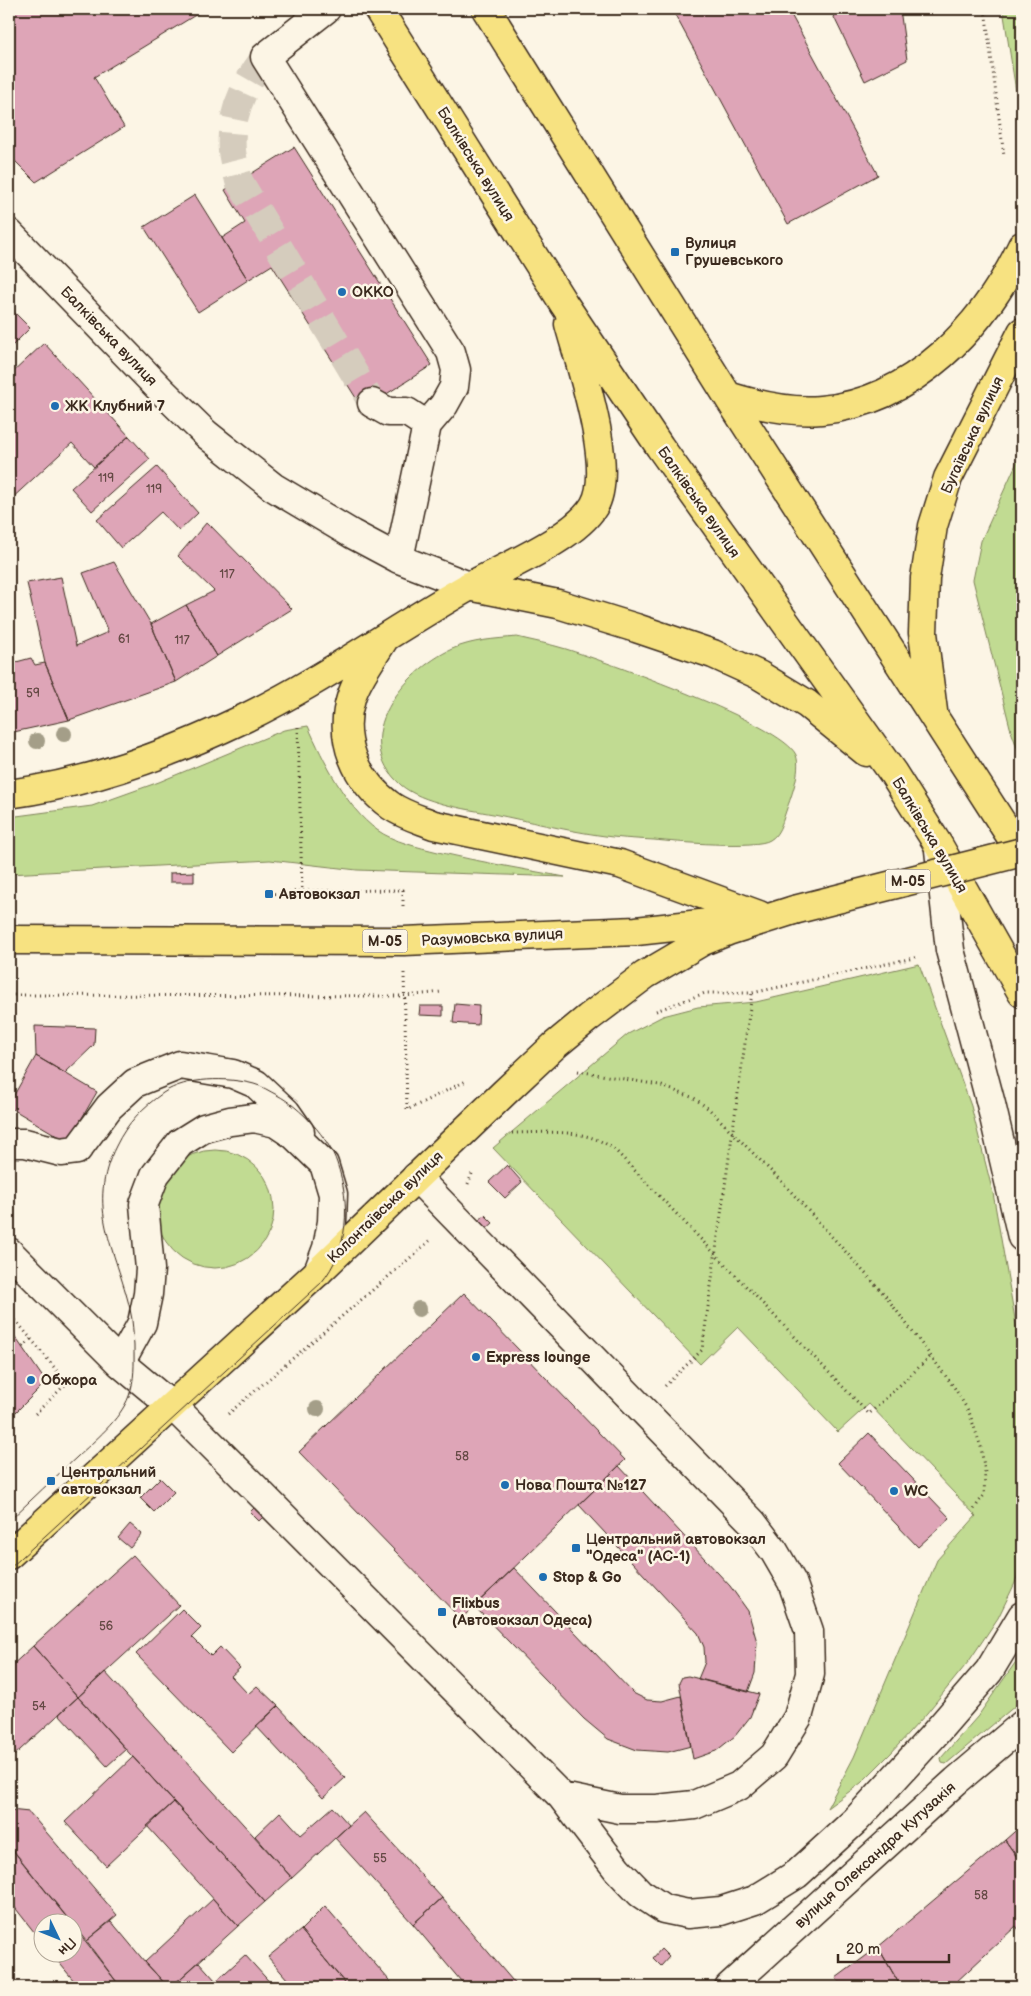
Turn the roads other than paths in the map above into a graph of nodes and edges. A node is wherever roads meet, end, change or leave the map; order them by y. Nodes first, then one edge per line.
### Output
1 (326, 9) edge
2 (378, 9) edge
3 (486, 9) edge
4 (9, 233) edge
5 (1022, 246) edge
6 (564, 304) junction
7 (1022, 332) edge
8 (728, 396) junction
9 (372, 403) tunnel mouth
10 (427, 426) junction
11 (399, 558) junction
12 (469, 586) junction
13 (385, 638) junction
14 (934, 720) junction
15 (893, 774) junction
16 (9, 794) edge
17 (939, 846) junction
18 (1022, 853) edge
19 (794, 910) junction
20 (760, 915) junction
21 (9, 940) edge
22 (1022, 993) edge
23 (9, 1143) edge
24 (324, 1164) junction
25 (416, 1177) junction
26 (1022, 1237) edge
27 (9, 1252) edge
28 (318, 1272) junction
29 (120, 1363) junction
30 (172, 1406) junction
31 (9, 1555) edge
32 (1022, 1616) edge
33 (1022, 1724) edge
34 (562, 1797) junction
35 (729, 1987) edge

1 - 10 street
2 - 6 main road, Балківська вулиця
3 - 8 main road
4 - 11 street, Балківська вулиця
5 - 8 main road
6 - 12 main road
6 - 15 main road, Балківська вулиця
7 - 14 main road, Бугаївська вулиця
8 - 14 main road
9 - 10 street
10 - 11 street
11 - 12 street, Балківська вулиця
12 - 13 main road
12 - 15 main road
13 - 16 main road
13 - 20 main road
14 - 18 main road
15 - 17 main road, Балківська вулиця
17 - 22 main road, Балківська вулиця
17 - 26 street
18 - 19 main road, М-05, bridge
19 - 20 main road, Разумовська вулиця / М-05
19 - 25 main road, Колонтаївська вулиця
20 - 21 main road, Разумовська вулиця / М-05
23 - 24 street
24 - 28 street
24 - 29 street
25 - 28 main road, Колонтаївська вулиця
25 - 34 street
27 - 29 street
28 - 30 main road, Колонтаївська вулиця
29 - 30 street
30 - 31 main road, Колонтаївська вулиця
30 - 34 street
32 - 34 street
33 - 35 street, вулиця Олександра Кутузакія

